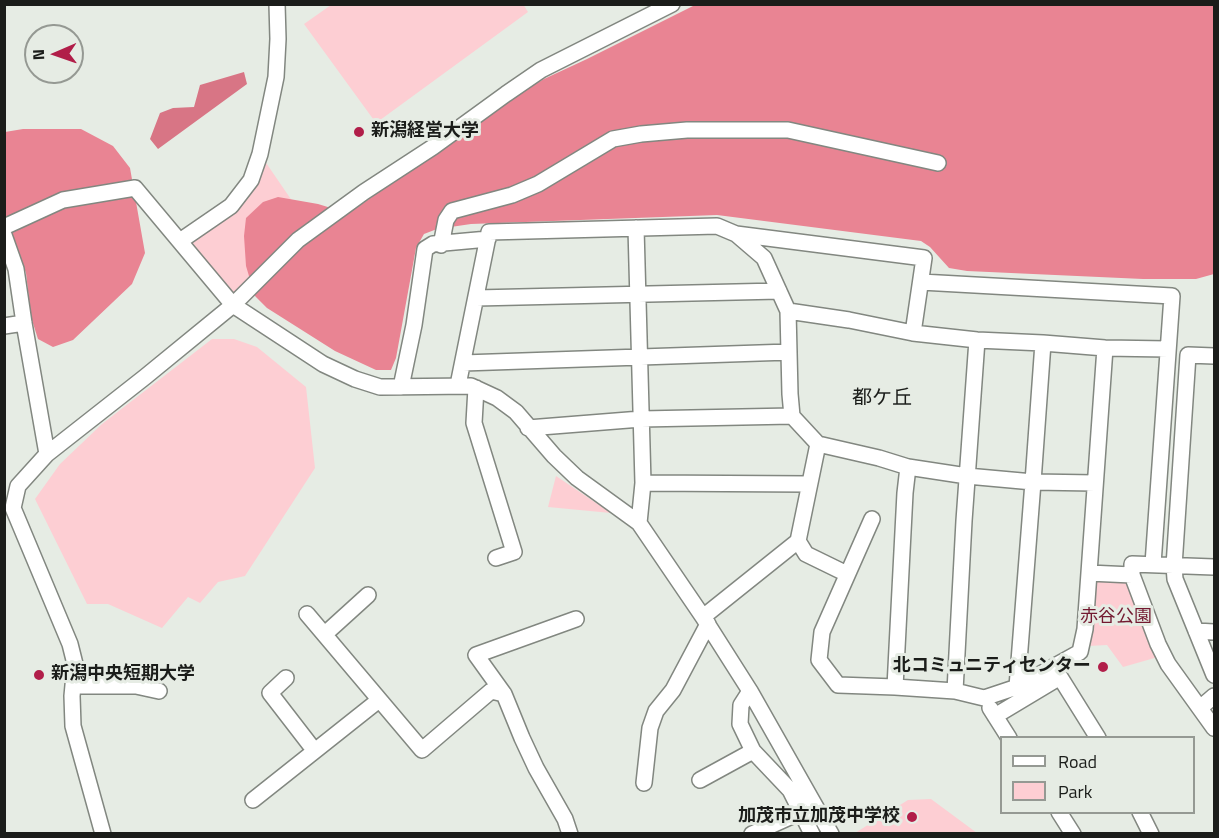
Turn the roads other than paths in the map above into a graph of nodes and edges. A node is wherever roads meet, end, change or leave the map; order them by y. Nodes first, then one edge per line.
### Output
1 (277, 4) edge
2 (672, 4) edge
3 (938, 163) dead end
4 (4, 226) edge
5 (636, 228) junction
6 (736, 234) junction
7 (4, 235) edge
8 (488, 239) junction
9 (180, 242) junction
10 (441, 245) junction
11 (921, 282) junction
12 (779, 291) junction
13 (638, 295) junction
14 (476, 298) junction
15 (232, 305) junction
16 (788, 311) junction
17 (24, 323) junction
18 (4, 326) edge
19 (913, 333) junction
20 (977, 340) junction
21 (1043, 343) junction
22 (1105, 348) junction
23 (1168, 349) junction
24 (789, 352) junction
25 (1215, 356) edge
26 (640, 357) junction
27 (463, 363) junction
28 (458, 385) junction
29 (401, 387) junction
30 (476, 388) junction
31 (792, 416) junction
32 (641, 418) junction
33 (528, 428) junction
34 (818, 444) junction
35 (47, 454) junction
36 (909, 467) junction
37 (967, 476) junction
38 (1033, 482) junction
39 (643, 483) junction
40 (1095, 483) junction
41 (809, 484) junction
42 (9, 507) edge
43 (872, 519) dead end
44 (639, 523) junction
45 (798, 541) junction
46 (496, 558) dead end
47 (1153, 564) junction
48 (1174, 566) junction
49 (1215, 567) edge
50 (1089, 573) junction
51 (847, 574) junction
52 (1132, 575) junction
53 (369, 595) dead end
54 (307, 614) dead end
55 (576, 619) dead end
56 (706, 621) junction
57 (1196, 631) junction
58 (1215, 632) edge
59 (325, 634) junction
60 (1215, 675) edge
61 (286, 678) dead end
62 (73, 686) junction
63 (895, 687) junction
64 (1017, 687) junction
65 (955, 690) junction
66 (159, 691) dead end
67 (750, 691) junction
68 (504, 694) junction
69 (1215, 696) edge
70 (984, 698) junction
71 (379, 700) junction
72 (1200, 708) junction
73 (995, 716) junction
74 (1215, 728) edge
75 (1008, 736) edge
76 (1097, 736) edge
77 (314, 750) junction
78 (753, 751) junction
79 (700, 780) dead end
80 (644, 783) dead end
81 (253, 800) dead end
82 (801, 812) junction
83 (1060, 814) edge
84 (1141, 814) edge
85 (103, 834) edge
86 (570, 834) edge
87 (752, 834) edge
88 (812, 834) edge
89 (831, 834) edge
90 (1073, 834) edge
91 (1151, 834) edge

1 - 9 street
2 - 15 street
3 - 10 street
4 - 9 street
5 - 6 street
5 - 8 street
5 - 13 street
6 - 11 street
6 - 12 street
7 - 17 street
8 - 10 street
8 - 14 street
9 - 15 street
10 - 29 street
11 - 19 street
11 - 23 street
12 - 13 street
12 - 16 street
13 - 14 street
13 - 26 street
14 - 27 street
15 - 29 street
15 - 35 street
16 - 19 street
16 - 24 street
17 - 18 street
17 - 35 street
19 - 20 street
20 - 21 street
20 - 37 street
21 - 22 street
21 - 38 street
22 - 23 street
22 - 40 street
23 - 47 street
24 - 26 street
24 - 31 street
25 - 48 street
26 - 27 street
26 - 32 street
27 - 28 street
28 - 29 street
28 - 30 street
30 - 33 street
30 - 46 street
31 - 32 street
31 - 34 street
32 - 33 street
32 - 39 street
33 - 44 street
34 - 36 street
34 - 41 street
35 - 42 street
36 - 37 street
36 - 63 street
37 - 38 street
37 - 65 street
38 - 40 street
38 - 64 street
39 - 41 street
39 - 44 street
40 - 50 street
41 - 45 street
42 - 62 street
43 - 51 street
44 - 56 street
45 - 51 street
45 - 56 street
47 - 48 street
47 - 52 street
48 - 49 street
48 - 57 street
50 - 52 street
50 - 64 street
51 - 63 street
52 - 72 street
53 - 59 street
54 - 59 street
55 - 68 street
56 - 67 street
56 - 80 street
57 - 58 street
57 - 60 street
59 - 71 street
61 - 77 street
62 - 66 street
62 - 85 street
63 - 65 street
64 - 70 street
65 - 70 street
67 - 78 street
67 - 89 street
68 - 71 street
68 - 86 street
69 - 72 street
70 - 73 street
71 - 77 street
72 - 74 street
73 - 75 street
73 - 76 street
77 - 81 street
78 - 79 street
78 - 82 street
82 - 87 street
82 - 88 street
83 - 90 street
84 - 91 street

